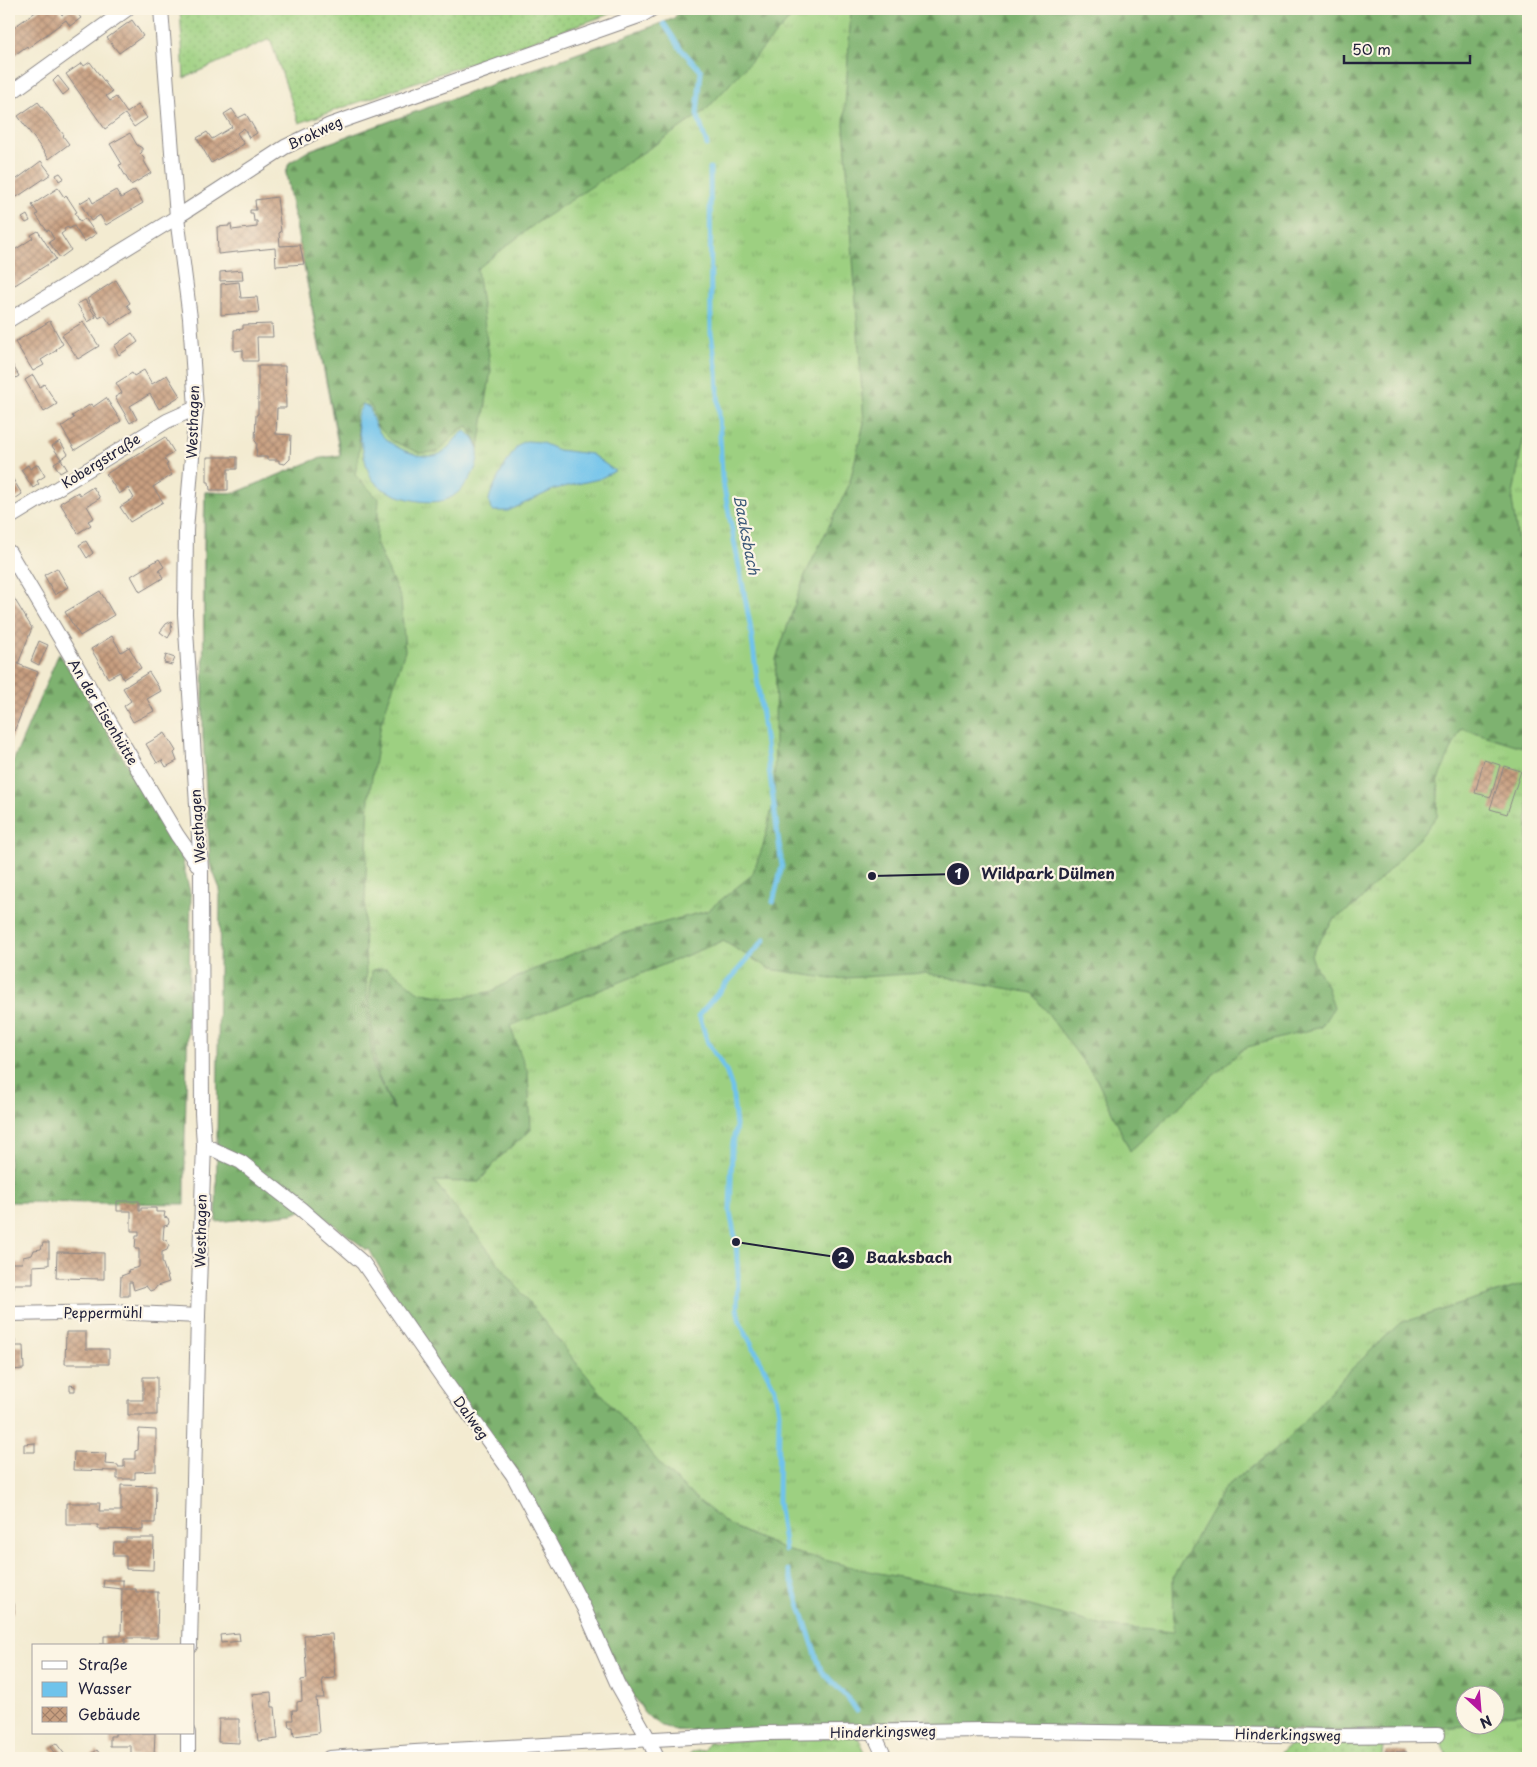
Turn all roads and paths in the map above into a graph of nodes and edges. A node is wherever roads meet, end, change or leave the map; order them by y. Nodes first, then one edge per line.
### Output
1 (127, 9) edge
2 (161, 9) edge
3 (652, 9) edge
4 (9, 94) edge
5 (177, 217) junction
6 (9, 320) edge
7 (196, 408) junction
8 (9, 518) edge
9 (9, 552) edge
10 (201, 869) junction
11 (204, 1145) junction
12 (9, 1314) edge
13 (198, 1316) junction
14 (190, 1644) edge
15 (874, 1732) junction
16 (188, 1734) edge
17 (1438, 1735) dead end
18 (648, 1738) junction
19 (188, 1758) edge
20 (329, 1758) edge
21 (657, 1758) edge
22 (885, 1758) edge

1 - 4 street
2 - 5 street, Westhagen
3 - 5 street, Brokweg
5 - 6 street, Brokweg
5 - 7 street, Westhagen
7 - 8 street, Kobergstraße
7 - 10 street, Westhagen
9 - 10 street, An der Eisenhütte
10 - 11 street, Westhagen
11 - 13 street, Westhagen
11 - 18 street, Dalweg
12 - 13 street, Peppermühl
13 - 14 street, Westhagen
15 - 17 street, Hinderkingsweg
15 - 18 street, Hinderkingsweg
15 - 22 street
16 - 19 street
18 - 20 street, Hinderkingsweg
18 - 21 street, Dalweg

